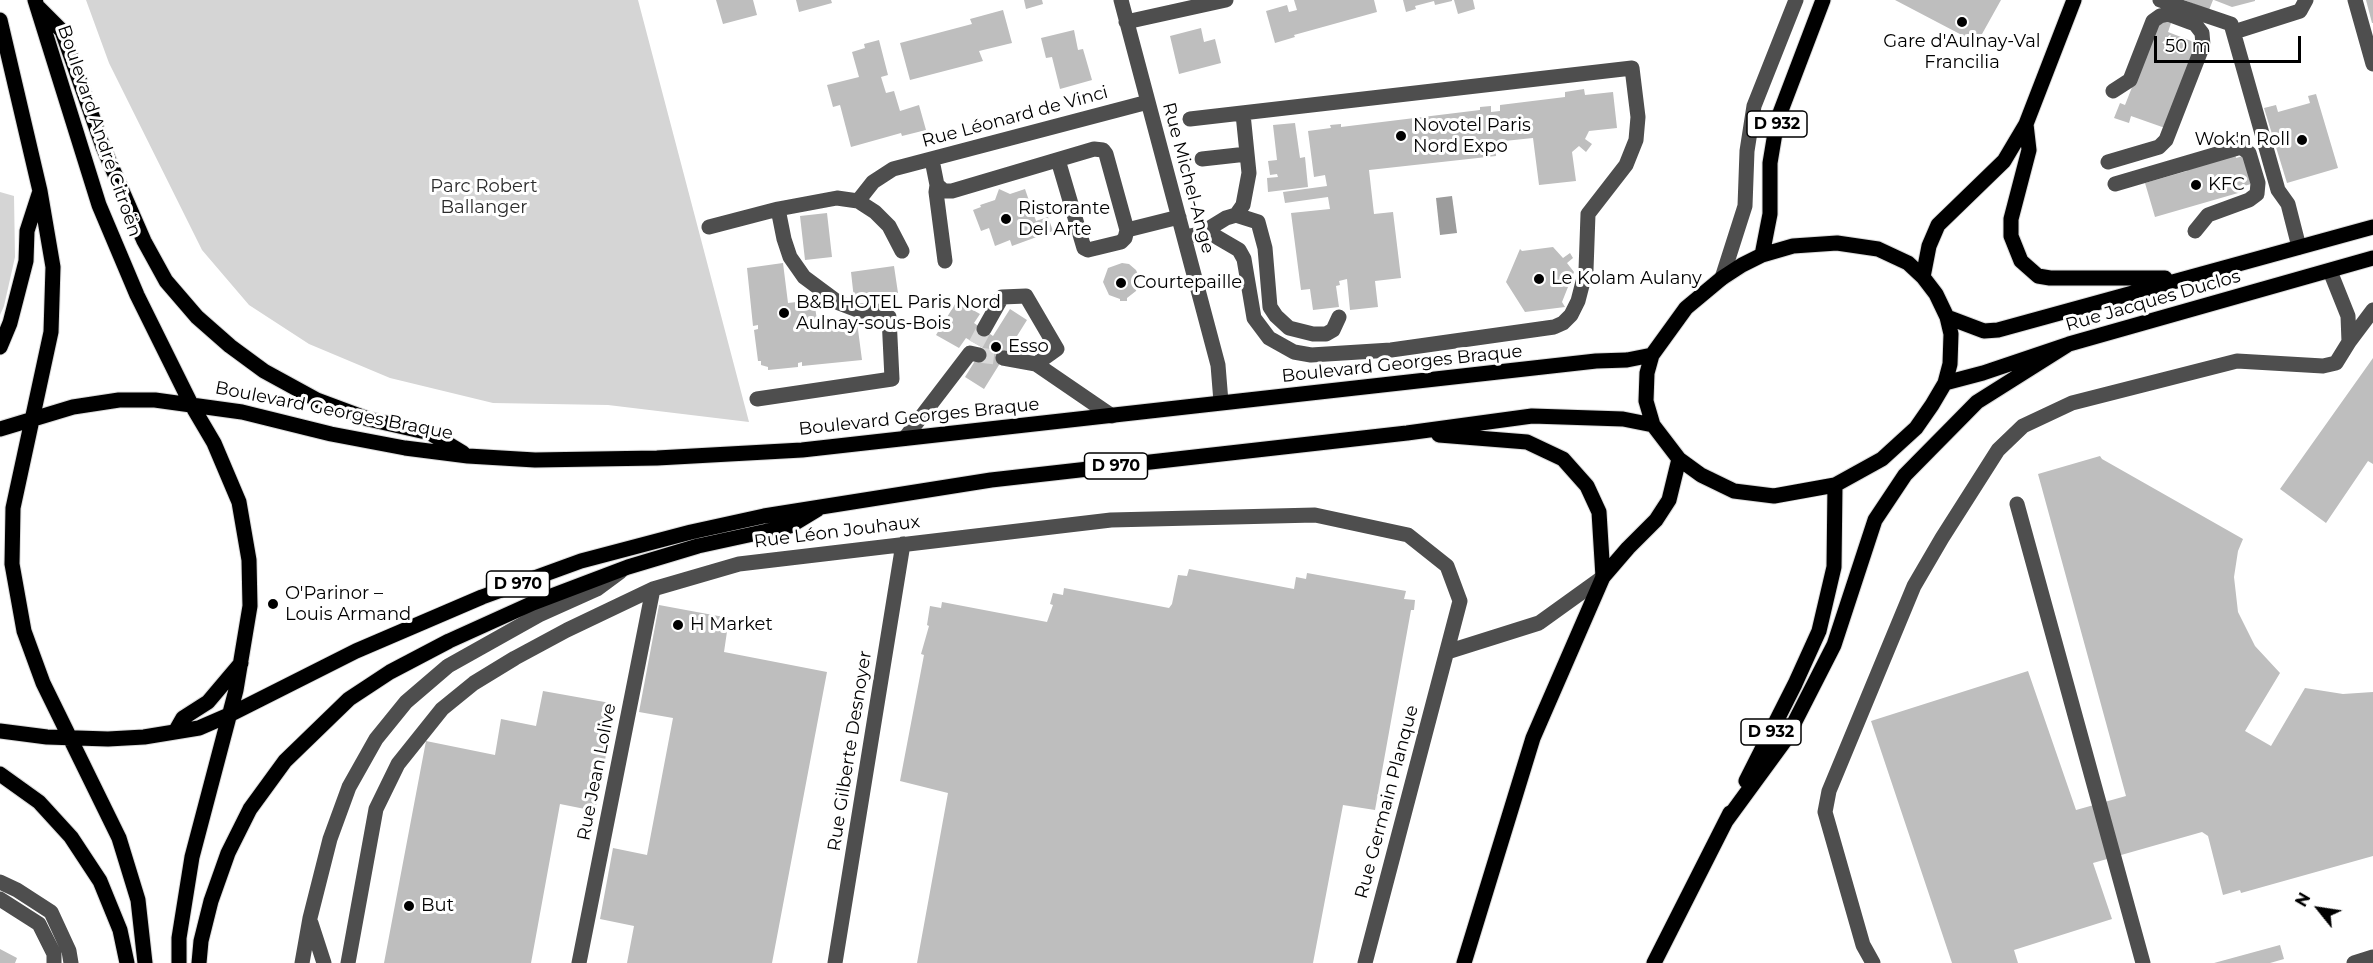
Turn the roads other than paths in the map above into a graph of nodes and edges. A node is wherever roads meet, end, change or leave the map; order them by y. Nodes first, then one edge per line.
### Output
1 (1121, 0) edge
2 (1226, 0) edge
3 (1796, 0) edge
4 (1823, 0) edge
5 (2074, 0) edge
6 (2160, 0) edge
7 (2355, 0) edge
8 (36, 3) edge
9 (2303, 6) edge
10 (0, 20) edge
11 (1126, 22) junction
12 (2234, 32) junction
13 (2373, 64) edge
14 (2113, 91) dead end
15 (1148, 102) junction
16 (1243, 114) junction
17 (1191, 119) dead end
18 (2026, 124) junction
19 (1247, 154) junction
20 (1202, 159) dead end
21 (932, 160) junction
22 (1058, 160) junction
23 (2108, 162) dead end
24 (2115, 184) dead end
25 (937, 185) junction
26 (40, 191) junction
27 (858, 201) junction
28 (778, 209) junction
29 (1236, 215) junction
30 (1179, 217) junction
31 (2373, 226) edge
32 (709, 227) dead end
33 (1126, 230) junction
34 (2195, 231) dead end
35 (1200, 234) junction
36 (1184, 237) junction
37 (2299, 247) junction
38 (902, 251) dead end
39 (1761, 255) junction
40 (2373, 258) edge
41 (945, 261) dead end
42 (2330, 271) junction
43 (1923, 277) junction
44 (1722, 278) junction
45 (2186, 278) junction
46 (2373, 310) edge
47 (1339, 317) dead end
48 (1947, 317) junction
49 (984, 329) tunnel mouth
50 (2349, 342) junction
51 (2069, 344) junction
52 (0, 347) edge
53 (975, 351) tunnel mouth
54 (1652, 355) junction
55 (1003, 358) tunnel mouth
56 (1036, 363) junction
57 (1945, 383) junction
58 (757, 399) dead end
59 (1221, 402) junction
60 (191, 404) junction
61 (1112, 416) junction
62 (34, 418) junction
63 (1653, 425) junction
64 (0, 429) edge
65 (1407, 433) junction
66 (905, 438) junction
67 (468, 456) junction
68 (1679, 459) junction
69 (1835, 485) junction
70 (2017, 504) dead end
71 (825, 505) junction
72 (903, 544) junction
73 (628, 567) junction
74 (1603, 577) junction
75 (653, 589) junction
76 (1447, 652) junction
77 (241, 663) junction
78 (229, 715) junction
79 (0, 731) edge
80 (175, 732) junction
81 (69, 738) junction
82 (0, 774) edge
83 (1726, 821) junction
84 (0, 882) edge
85 (0, 898) edge
86 (310, 918) junction
87 (2373, 957) edge
88 (54, 963) edge
89 (71, 963) edge
90 (127, 963) edge
91 (146, 963) edge
92 (178, 963) edge
93 (199, 963) edge
94 (302, 963) edge
95 (324, 963) edge
96 (348, 963) edge
97 (579, 963) edge
98 (835, 963) edge
99 (1365, 963) edge
100 (1464, 963) edge
101 (1654, 963) edge
102 (1874, 963) edge
103 (2143, 963) edge
104 (2354, 963) edge

1 - 11 street, Rue Michel-Ange
2 - 11 street
3 - 44 street
4 - 39 main road, D 932
5 - 18 main road
6 - 12 street
7 - 13 street
8 - 60 main road, Boulevard André Citroën
8 - 67 main road
9 - 12 street
10 - 26 main road
11 - 15 street, Rue Michel-Ange
12 - 37 street
14 - 23 street
15 - 21 street, Rue Léonard de Vinci
15 - 30 street, Rue Michel-Ange
16 - 17 street
16 - 19 street
16 - 35 street
18 - 43 main road
18 - 45 main road
19 - 20 street
19 - 29 street
21 - 25 street
21 - 27 street, Rue Léonard de Vinci
22 - 25 street
22 - 33 street
22 - 33 street
24 - 34 street
25 - 41 street
26 - 52 main road
26 - 62 main road
27 - 28 street
27 - 38 street
28 - 32 street
28 - 58 street
29 - 35 street
29 - 47 street
30 - 33 street
30 - 36 street, Rue Michel-Ange
31 - 37 main road, Rue Jacques Duclos
35 - 36 street
36 - 59 street, Rue Michel-Ange
37 - 45 main road, Rue Jacques Duclos
39 - 43 main road
39 - 44 main road
40 - 42 main road, Rue Jacques Duclos
42 - 50 street
42 - 51 main road, Rue Jacques Duclos
43 - 48 main road
44 - 54 main road
45 - 48 main road, Rue Jacques Duclos
46 - 50 street
48 - 57 main road
49 - 56 street
50 - 102 street
51 - 57 main road, Rue Jacques Duclos
51 - 83 main road
53 - 66 street
54 - 59 main road, Boulevard Georges Braque
54 - 63 main road
55 - 56 street
56 - 61 street
57 - 69 main road
59 - 61 main road, Boulevard Georges Braque
60 - 62 main road, Boulevard Georges Braque
60 - 67 main road, Boulevard Georges Braque
60 - 77 main road, Boulevard André Citroën
61 - 66 main road, Boulevard Georges Braque
62 - 64 main road
62 - 81 main road
63 - 65 main road, D 970
63 - 68 main road
65 - 71 main road, D 970
65 - 74 main road
66 - 67 main road, Boulevard Georges Braque
68 - 69 main road
68 - 74 main road
69 - 83 main road, D 932
70 - 103 street
71 - 73 main road
71 - 78 main road, D 970
72 - 75 street, Rue Léon Jouhaux
72 - 76 street, Rue Léon Jouhaux
72 - 98 street, Rue Gilberte Desnoyer
73 - 86 street
73 - 93 main road
74 - 76 street
74 - 100 main road
75 - 96 street, Rue Léon Jouhaux
75 - 97 street, Rue Jean Lolive
76 - 99 street, Rue Germain Planque
77 - 78 main road, Boulevard André Citroën
77 - 80 main road
78 - 80 main road
78 - 92 main road
79 - 81 main road
80 - 81 main road
81 - 91 main road
82 - 90 main road
83 - 101 main road, D 932
84 - 89 street
85 - 88 street
86 - 94 street
86 - 95 street
87 - 104 street

